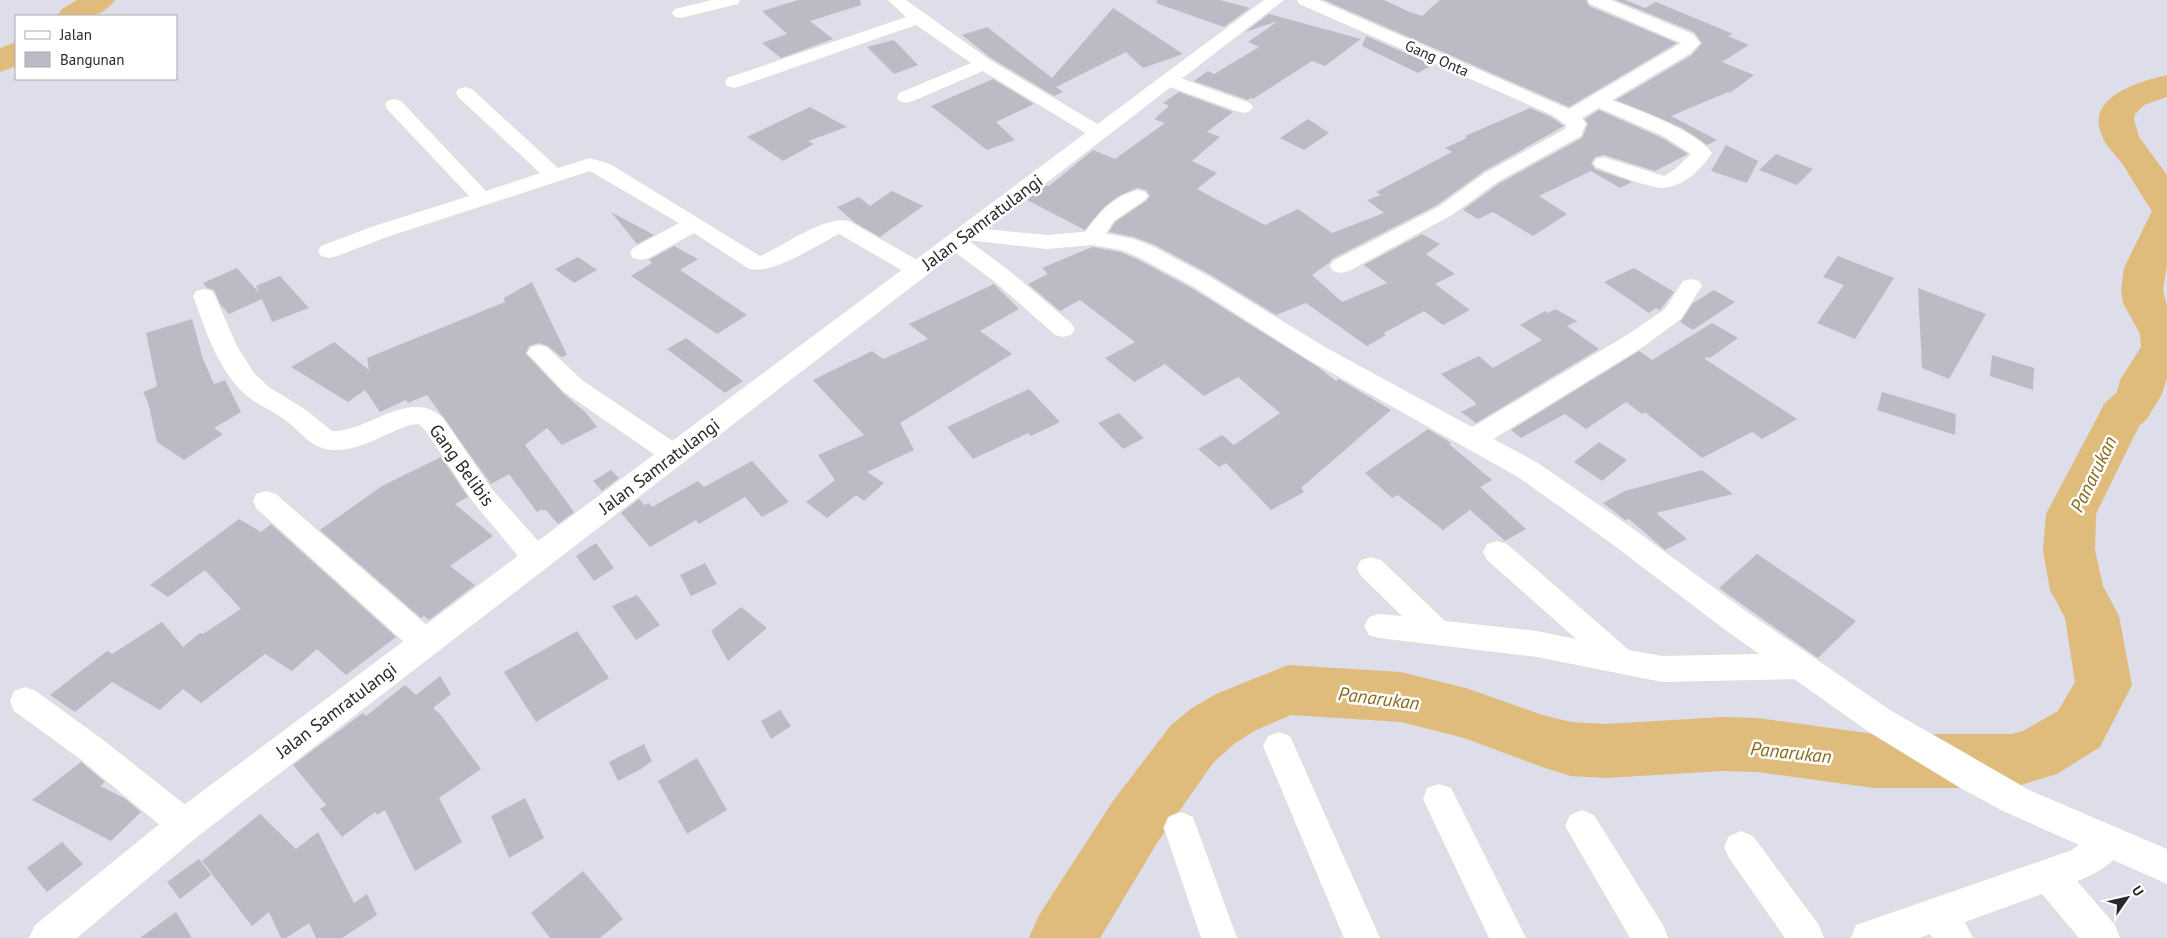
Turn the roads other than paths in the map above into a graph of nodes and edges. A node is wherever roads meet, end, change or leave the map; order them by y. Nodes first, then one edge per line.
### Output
1 (732, 0) edge
2 (896, 0) edge
3 (1305, 0) edge
4 (1596, 0) edge
5 (1269, 1) edge
6 (681, 12) dead end
7 (918, 18) junction
8 (984, 64) junction
9 (1169, 80) junction
10 (734, 82) dead end
11 (465, 93) dead end
12 (906, 97) dead end
13 (1597, 101) junction
14 (394, 105) dead end
15 (1243, 107) dead end
16 (1570, 117) junction
17 (1099, 133) junction
18 (1604, 163) dead end
19 (554, 175) junction
20 (1138, 196) dead end
21 (482, 198) junction
22 (694, 224) junction
23 (961, 238) junction
24 (1092, 238) junction
25 (329, 250) dead end
26 (641, 253) dead end
27 (1341, 266) dead end
28 (918, 270) junction
29 (1691, 286) dead end
30 (204, 296) dead end
31 (1063, 329) dead end
32 (539, 353) dead end
33 (1473, 439) junction
34 (674, 455) junction
35 (266, 501) dead end
36 (1497, 552) dead end
37 (537, 559) junction
38 (1371, 568) dead end
39 (1379, 626) dead end
40 (1437, 632) junction
41 (426, 643) junction
42 (1620, 660) junction
43 (1802, 666) junction
44 (25, 701) dead end
45 (1278, 746) dead end
46 (1440, 799) dead end
47 (185, 824) junction
48 (1582, 826) dead end
49 (1181, 828) dead end
50 (2109, 842) junction
51 (1742, 847) dead end
52 (2167, 868) edge
53 (2048, 874) junction
54 (1945, 926) edge
55 (48, 938) edge
56 (1219, 938) edge
57 (1362, 938) edge
58 (1508, 938) edge
59 (1650, 938) edge
60 (1806, 938) edge
61 (1869, 938) edge
62 (2102, 938) edge

1 - 6 street
2 - 7 street
3 - 16 street, Gang Onta
4 - 13 street
5 - 9 main road, Jalan Samratulangi
7 - 8 street
7 - 10 street
8 - 12 street
8 - 17 street
9 - 15 street
9 - 17 main road, Jalan Samratulangi
11 - 19 street
13 - 16 street
13 - 18 street
14 - 21 street
16 - 27 street
17 - 23 main road, Jalan Samratulangi
19 - 21 street
19 - 22 street
20 - 24 street
21 - 25 street
22 - 26 street
22 - 28 street
23 - 24 main road
23 - 28 main road, Jalan Samratulangi
23 - 31 street
24 - 33 main road
28 - 34 main road, Jalan Samratulangi
29 - 33 street
30 - 37 street, Gang Belibis
32 - 34 street
33 - 43 main road
34 - 37 main road, Jalan Samratulangi
35 - 41 street
36 - 42 street
37 - 41 main road, Jalan Samratulangi
38 - 40 street
39 - 40 street
40 - 42 street
41 - 47 main road, Jalan Samratulangi
42 - 43 street
43 - 50 main road
44 - 47 street
45 - 57 street
46 - 58 street
47 - 55 main road, Jalan Samratulangi
48 - 59 street
49 - 56 street
50 - 52 main road
50 - 53 street
51 - 60 street
53 - 54 street
53 - 62 street
54 - 61 street

